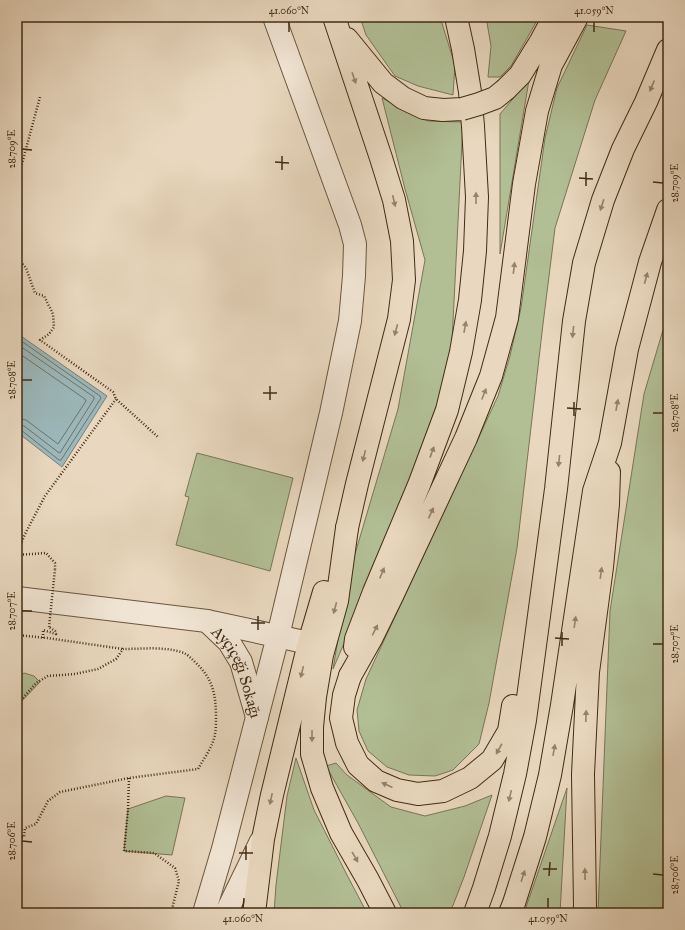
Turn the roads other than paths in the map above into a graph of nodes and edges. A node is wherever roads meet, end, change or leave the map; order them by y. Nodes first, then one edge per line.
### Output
1 (274, 17) edge
2 (456, 17) edge
3 (554, 17) edge
4 (577, 17) edge
5 (336, 22) edge
6 (668, 50) edge
7 (668, 210) edge
8 (610, 443) junction
9 (347, 528) junction
10 (543, 591) junction
11 (17, 598) edge
12 (207, 621) junction
13 (278, 636) junction
14 (309, 643) junction
15 (350, 676) junction
16 (257, 718) junction
17 (263, 839) junction
18 (204, 913) edge
19 (226, 913) edge
20 (254, 913) edge
21 (385, 913) edge
22 (475, 913) edge
23 (510, 913) edge
24 (584, 913) edge

1 - 13 street
15 -> 2 main road
3 - 5 main road, bridge
15 -> 4 main road
5 -> 9 main road
6 -> 10 main road
8 -> 7 main road
23 -> 8 main road
24 -> 8 main road
9 - 14 main road
9 -> 21 main road
10 -> 15 main road
10 -> 22 main road
11 - 12 street, Ayçiçeği Sokağı
12 - 13 street
12 - 16 street, Ayçiçeği Sokağı
13 - 14 street
13 - 16 street
14 -> 17 main road
16 - 18 street, Ayçiçeği Sokağı
17 - 19 street
17 - 20 main road

